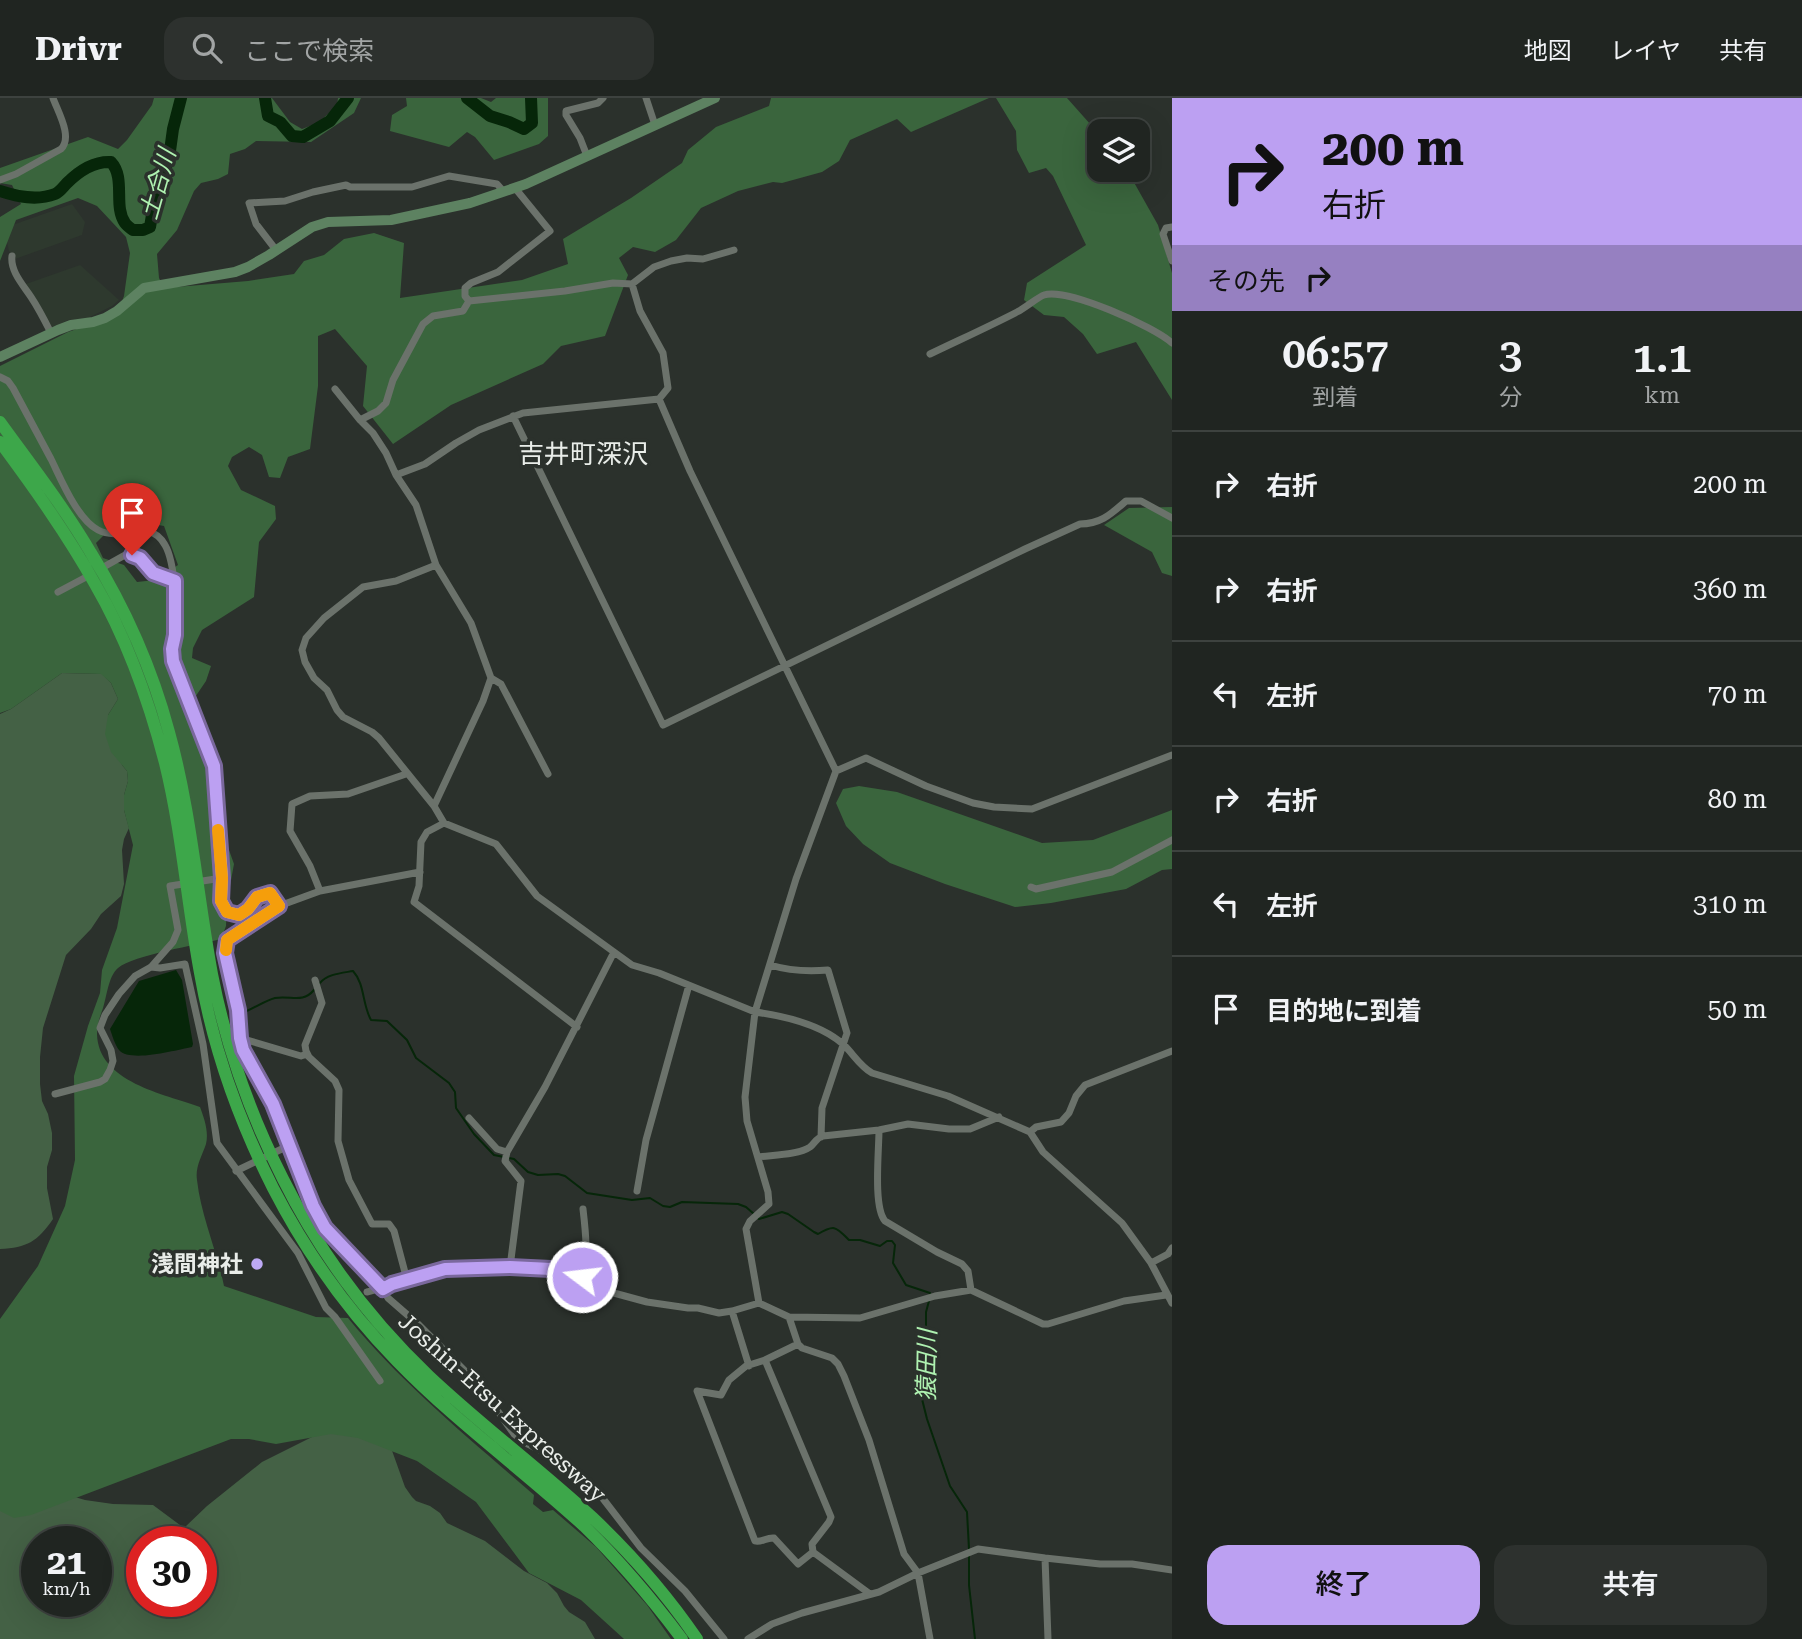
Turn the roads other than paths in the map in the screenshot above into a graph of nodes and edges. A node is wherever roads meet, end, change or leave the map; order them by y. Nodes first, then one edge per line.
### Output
1 (53, 98) edge
2 (603, 98) edge
3 (646, 98) edge
4 (715, 98) edge
5 (656, 125) junction
6 (587, 156) junction
7 (0, 180) edge
8 (515, 188) junction
9 (504, 192) junction
10 (1172, 227) edge
11 (276, 250) junction
12 (734, 250) dead end
13 (12, 256) dead end
14 (1172, 261) edge
15 (632, 284) junction
16 (469, 301) junction
17 (51, 333) junction
18 (1172, 343) edge
19 (930, 354) dead end
20 (0, 357) edge
21 (0, 377) edge
22 (335, 389) dead end
23 (659, 399) junction
24 (513, 416) junction
25 (360, 420) junction
26 (0, 422) edge
27 (0, 442) edge
28 (396, 475) junction
29 (1172, 518) edge
30 (436, 565) junction
31 (175, 581) junction
32 (58, 592) dead end
33 (785, 666) junction
34 (491, 678) junction
35 (1172, 755) edge
36 (836, 771) junction
37 (407, 774) junction
38 (548, 775) dead end
39 (434, 806) junction
40 (444, 823) junction
41 (1172, 840) edge
42 (420, 872) junction
43 (222, 878) junction
44 (1031, 887) dead end
45 (320, 891) junction
46 (279, 906) junction
47 (614, 952) junction
48 (770, 965) junction
49 (151, 967) junction
50 (315, 980) dead end
51 (689, 985) junction
52 (755, 1012) junction
53 (577, 1027) junction
54 (240, 1038) junction
55 (843, 1045) junction
56 (1172, 1051) edge
57 (307, 1054) junction
58 (55, 1094) dead end
59 (999, 1117) junction
60 (469, 1118) dead end
61 (879, 1130) junction
62 (1030, 1132) junction
63 (821, 1137) junction
64 (290, 1145) junction
65 (507, 1152) junction
66 (758, 1157) junction
67 (236, 1171) junction
68 (638, 1191) dead end
69 (583, 1209) dead end
70 (1172, 1248) edge
71 (1151, 1263) junction
72 (510, 1267) junction
73 (582, 1277) junction
74 (407, 1280) junction
75 (383, 1289) junction
76 (971, 1290) junction
77 (367, 1292) dead end
78 (1166, 1294) junction
79 (759, 1303) junction
80 (1172, 1303) edge
81 (732, 1311) junction
82 (789, 1317) junction
83 (798, 1343) junction
84 (765, 1360) junction
85 (748, 1366) junction
86 (380, 1381) dead end
87 (813, 1552) junction
88 (1045, 1558) junction
89 (1172, 1570) edge
90 (918, 1573) junction
91 (870, 1594) junction
92 (682, 1639) edge
93 (697, 1639) edge
94 (724, 1639) edge
95 (748, 1639) edge
96 (930, 1639) edge
97 (1048, 1639) edge

1 - 7 street
2 - 6 street
3 - 5 street
4 - 5 street
5 - 6 street
6 - 8 street
8 - 9 street
8 - 16 street
9 - 11 street
9 - 11 street
10 - 14 street
11 - 17 street
12 - 15 street
13 - 17 street
15 - 16 street
15 - 23 street
16 - 25 street
17 - 20 street
18 - 19 street
21 - 31 street
22 - 25 street
23 - 24 street
23 - 33 street
24 - 28 street
24 - 33 street
25 - 28 street
26 - 93 highway, Joshin-Etsu Expressway
27 - 92 highway, Joshin-Etsu Expressway
28 - 30 street
29 - 33 street
30 - 34 street
30 - 37 street
31 - 32 street
31 - 43 street
33 - 36 street
34 - 38 street
34 - 39 street
35 - 36 street
36 - 48 street
37 - 39 street
37 - 45 street
39 - 40 street
40 - 42 street
40 - 47 street
41 - 44 street
42 - 45 street
42 - 53 street
43 - 46 street
43 - 49 street
45 - 46 street
46 - 54 street
47 - 51 street
47 - 53 street
48 - 52 street
48 - 55 street
49 - 58 street
49 - 67 street
50 - 57 street
51 - 52 street
51 - 68 street
52 - 55 street
52 - 66 street
53 - 65 street
54 - 57 street
54 - 64 street
55 - 59 street
55 - 63 street
56 - 62 street
57 - 74 street
59 - 61 street
59 - 62 street
60 - 65 street
61 - 63 street
61 - 76 street
62 - 71 street
63 - 66 street
64 - 67 street
64 - 75 street
65 - 72 street
66 - 79 street
67 - 86 street
69 - 73 street
70 - 71 street
71 - 78 street
72 - 73 street
72 - 74 street
73 - 81 street
74 - 75 street
75 - 77 street
75 - 94 street
76 - 78 street
76 - 82 street
78 - 80 street
79 - 81 street
79 - 82 street
81 - 85 street
82 - 83 street
83 - 84 street
83 - 90 street
84 - 85 street
84 - 87 street
85 - 87 street
87 - 91 street
88 - 89 street
88 - 90 street
88 - 97 street
90 - 91 street
90 - 96 street
91 - 95 street

